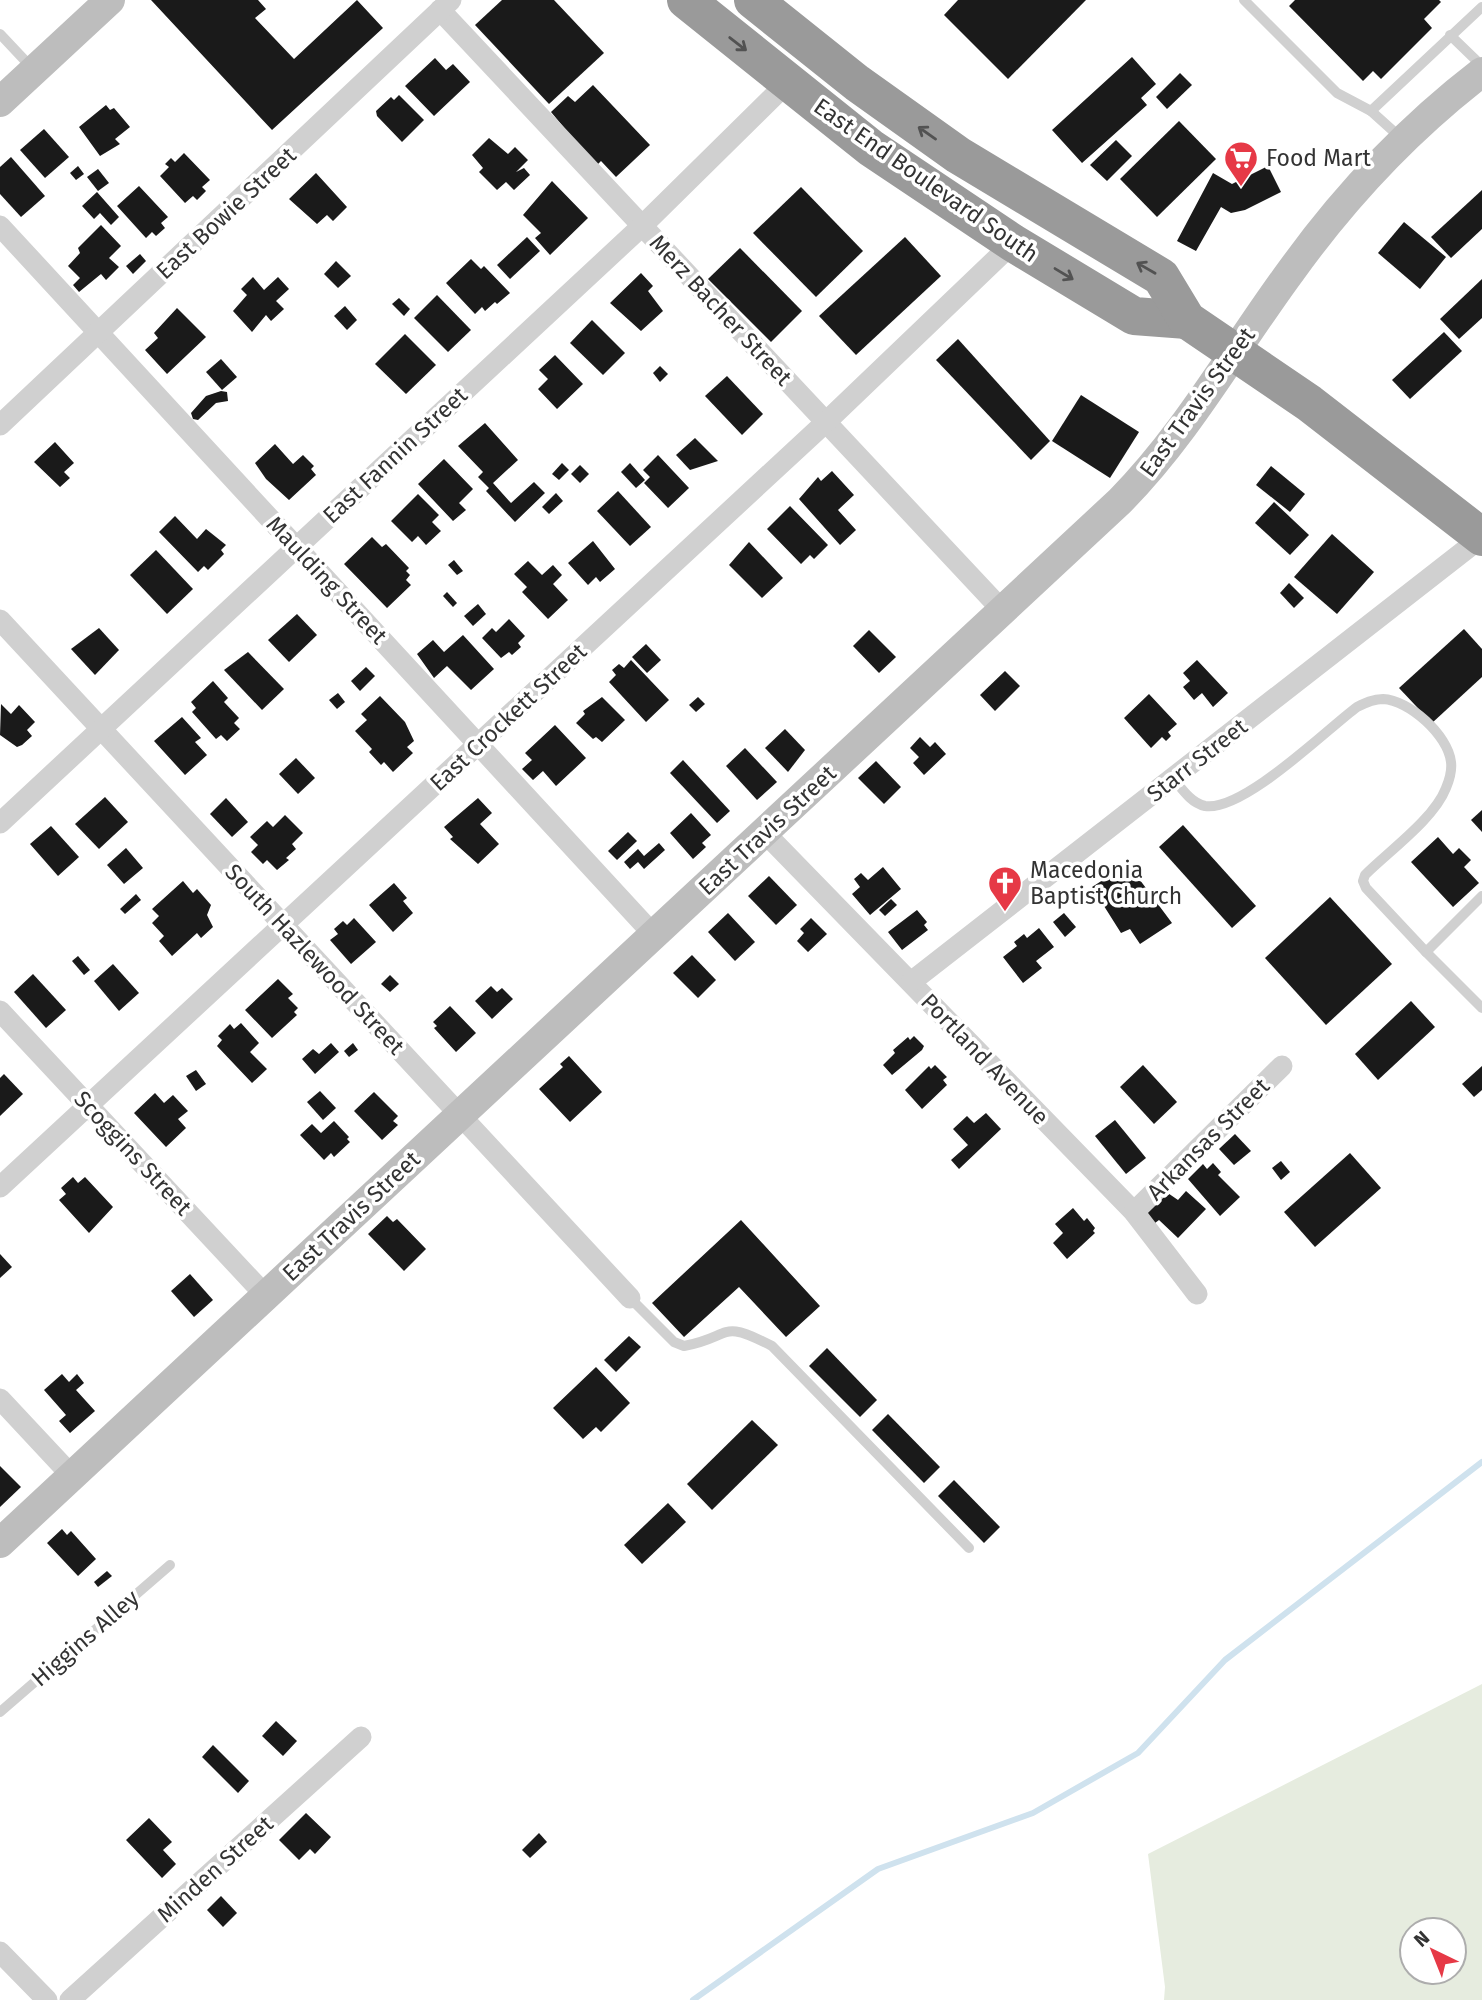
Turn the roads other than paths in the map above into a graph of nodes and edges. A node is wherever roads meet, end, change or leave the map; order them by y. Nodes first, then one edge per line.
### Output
1 (110, 0) edge
2 (686, 0) edge
3 (753, 0) edge
4 (1244, 0) edge
5 (1478, 0) edge
6 (445, 5) edge
7 (1482, 6) edge
8 (0, 34) edge
9 (1450, 34) junction
10 (1482, 66) edge
11 (34, 70) junction
12 (1482, 72) edge
13 (787, 83) junction
14 (0, 103) edge
15 (1371, 111) junction
16 (1403, 140) junction
17 (0, 226) edge
18 (642, 226) junction
19 (1013, 243) junction
20 (1187, 320) junction
21 (99, 333) junction
22 (1235, 352) junction
23 (826, 422) junction
24 (0, 425) edge
25 (1482, 537) edge
26 (296, 547) junction
27 (1002, 610) junction
28 (0, 620) edge
29 (102, 728) junction
30 (478, 744) junction
31 (1173, 778) junction
32 (0, 823) edge
33 (765, 832) junction
34 (1482, 896) edge
35 (283, 925) junction
36 (653, 934) junction
37 (1426, 952) junction
38 (911, 982) junction
39 (1482, 1008) edge
40 (0, 1011) edge
41 (1282, 1066) dead end
42 (88, 1105) junction
43 (459, 1115) junction
44 (0, 1187) edge
45 (1134, 1212) junction
46 (1197, 1294) dead end
47 (266, 1296) junction
48 (630, 1298) joint
49 (0, 1399) edge
50 (72, 1476) junction
51 (0, 1543) edge
52 (969, 1548) dead end
53 (170, 1565) dead end
54 (0, 1712) edge
55 (361, 1737) dead end
56 (0, 1952) edge
57 (47, 2000) edge
58 (70, 2000) edge

1 - 11 street
2 -> 13 highway, East End Boulevard South
20 -> 3 highway, East End Boulevard South
4 - 15 lane
5 - 7 lane
6 - 18 street, Merz Bacher Street
6 - 21 street, East Bowie Street
7 - 9 lane
8 - 11 lane
9 - 10 lane
9 - 15 lane
11 - 14 street
12 - 16 street, East Travis Street
13 - 18 street, East Fannin Street
13 - 19 highway, East End Boulevard South
15 - 16 lane
16 - 22 street, East Travis Street
17 - 21 street, Maulding Street
18 - 23 street, Merz Bacher Street
18 - 26 street, East Fannin Street
19 -> 20 highway, East End Boulevard South
19 - 23 street, East Crockett Street
20 - 22 highway, East End Boulevard South
21 - 24 street, East Bowie Street
21 - 26 street, Maulding Street
22 - 25 highway, East End Boulevard South
22 - 27 street, East Travis Street
23 - 27 street, Merz Bacher Street
23 - 30 street, East Crockett Street
25 - 31 street, Starr Street
26 - 29 street, East Fannin Street
26 - 30 street, Maulding Street
27 - 33 street, East Travis Street
28 - 29 street, South Hazlewood Street
29 - 32 street, East Fannin Street
29 - 35 street, South Hazlewood Street
30 - 35 street, East Crockett Street
30 - 36 street, Maulding Street
31 - 37 lane
31 - 38 street, Starr Street
33 - 36 street, East Travis Street
33 - 38 street, Portland Avenue
34 - 37 lane
35 - 42 street, East Crockett Street
35 - 43 street, South Hazlewood Street
36 - 43 street, East Travis Street
37 - 39 lane
38 - 45 street, Portland Avenue
40 - 42 street, Scoggins Street
41 - 45 street, Arkansas Street
42 - 44 street, East Crockett Street
42 - 47 street, Scoggins Street
43 - 47 street, East Travis Street
43 - 48 street, South Hazlewood Street
45 - 46 street, Portland Avenue
47 - 50 street, East Travis Street
48 - 52 lane
49 - 50 street
50 - 51 street, East Travis Street
53 - 54 lane, Higgins Alley
55 - 58 street, Minden Street
56 - 57 street

